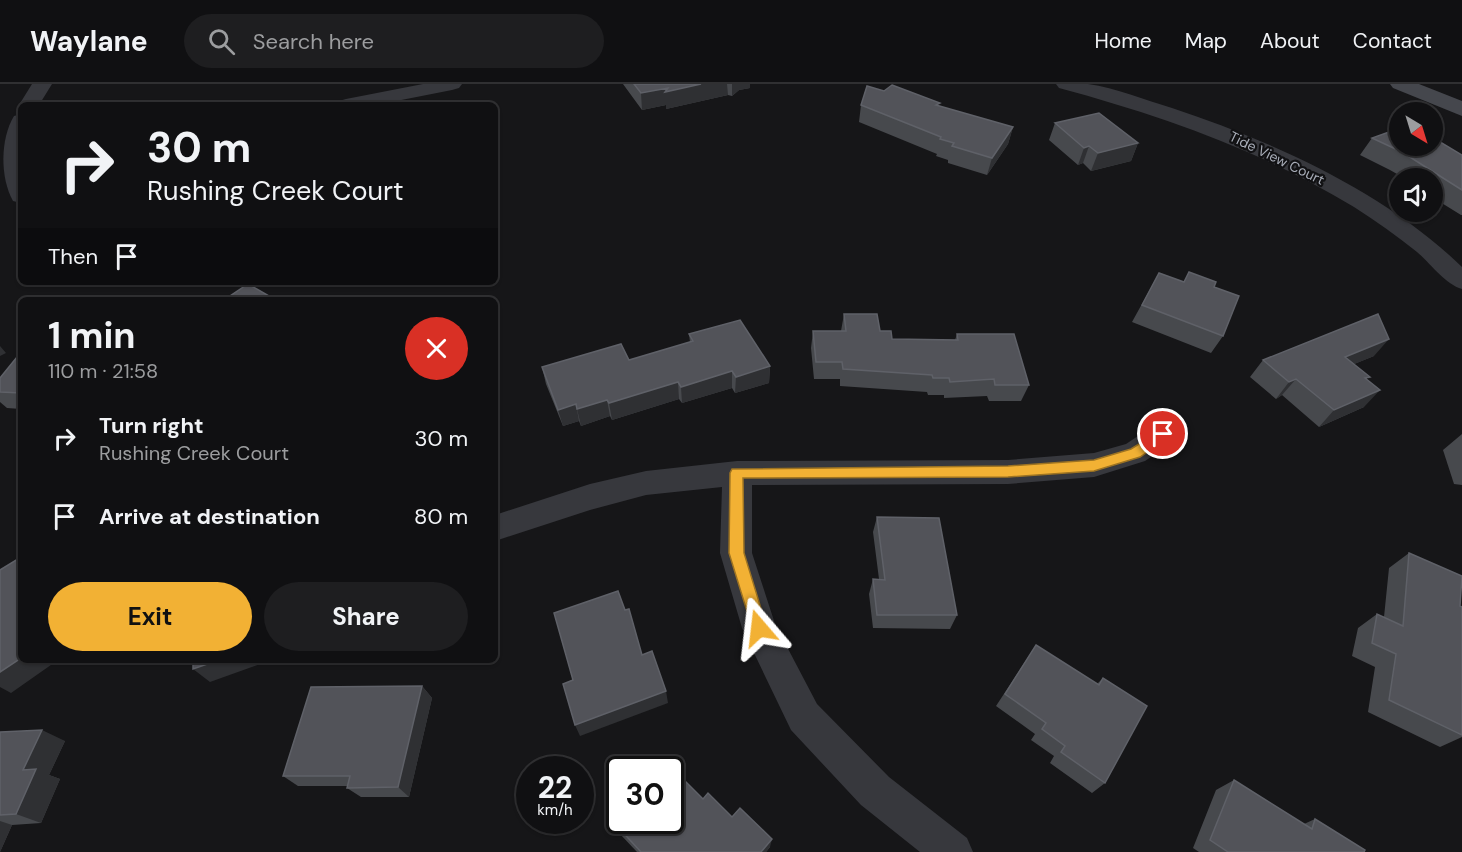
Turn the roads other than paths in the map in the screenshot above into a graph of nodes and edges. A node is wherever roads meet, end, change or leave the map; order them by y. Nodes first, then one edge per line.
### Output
1 (42, 84) edge
2 (452, 84) edge
3 (1066, 84) edge
4 (1400, 84) edge
5 (31, 102) edge
6 (361, 102) edge
7 (1462, 109) edge
8 (18, 128) edge
9 (11, 170) edge
10 (18, 188) edge
11 (1462, 281) edge
12 (1163, 434) dead end
13 (736, 473) junction
14 (498, 527) edge
15 (953, 852) edge

1 - 5 street
2 - 6 street
3 - 11 street, Tide View Court
4 - 7 main road
8 - 9 street
9 - 10 street
12 - 13 street
13 - 14 street
13 - 15 street

